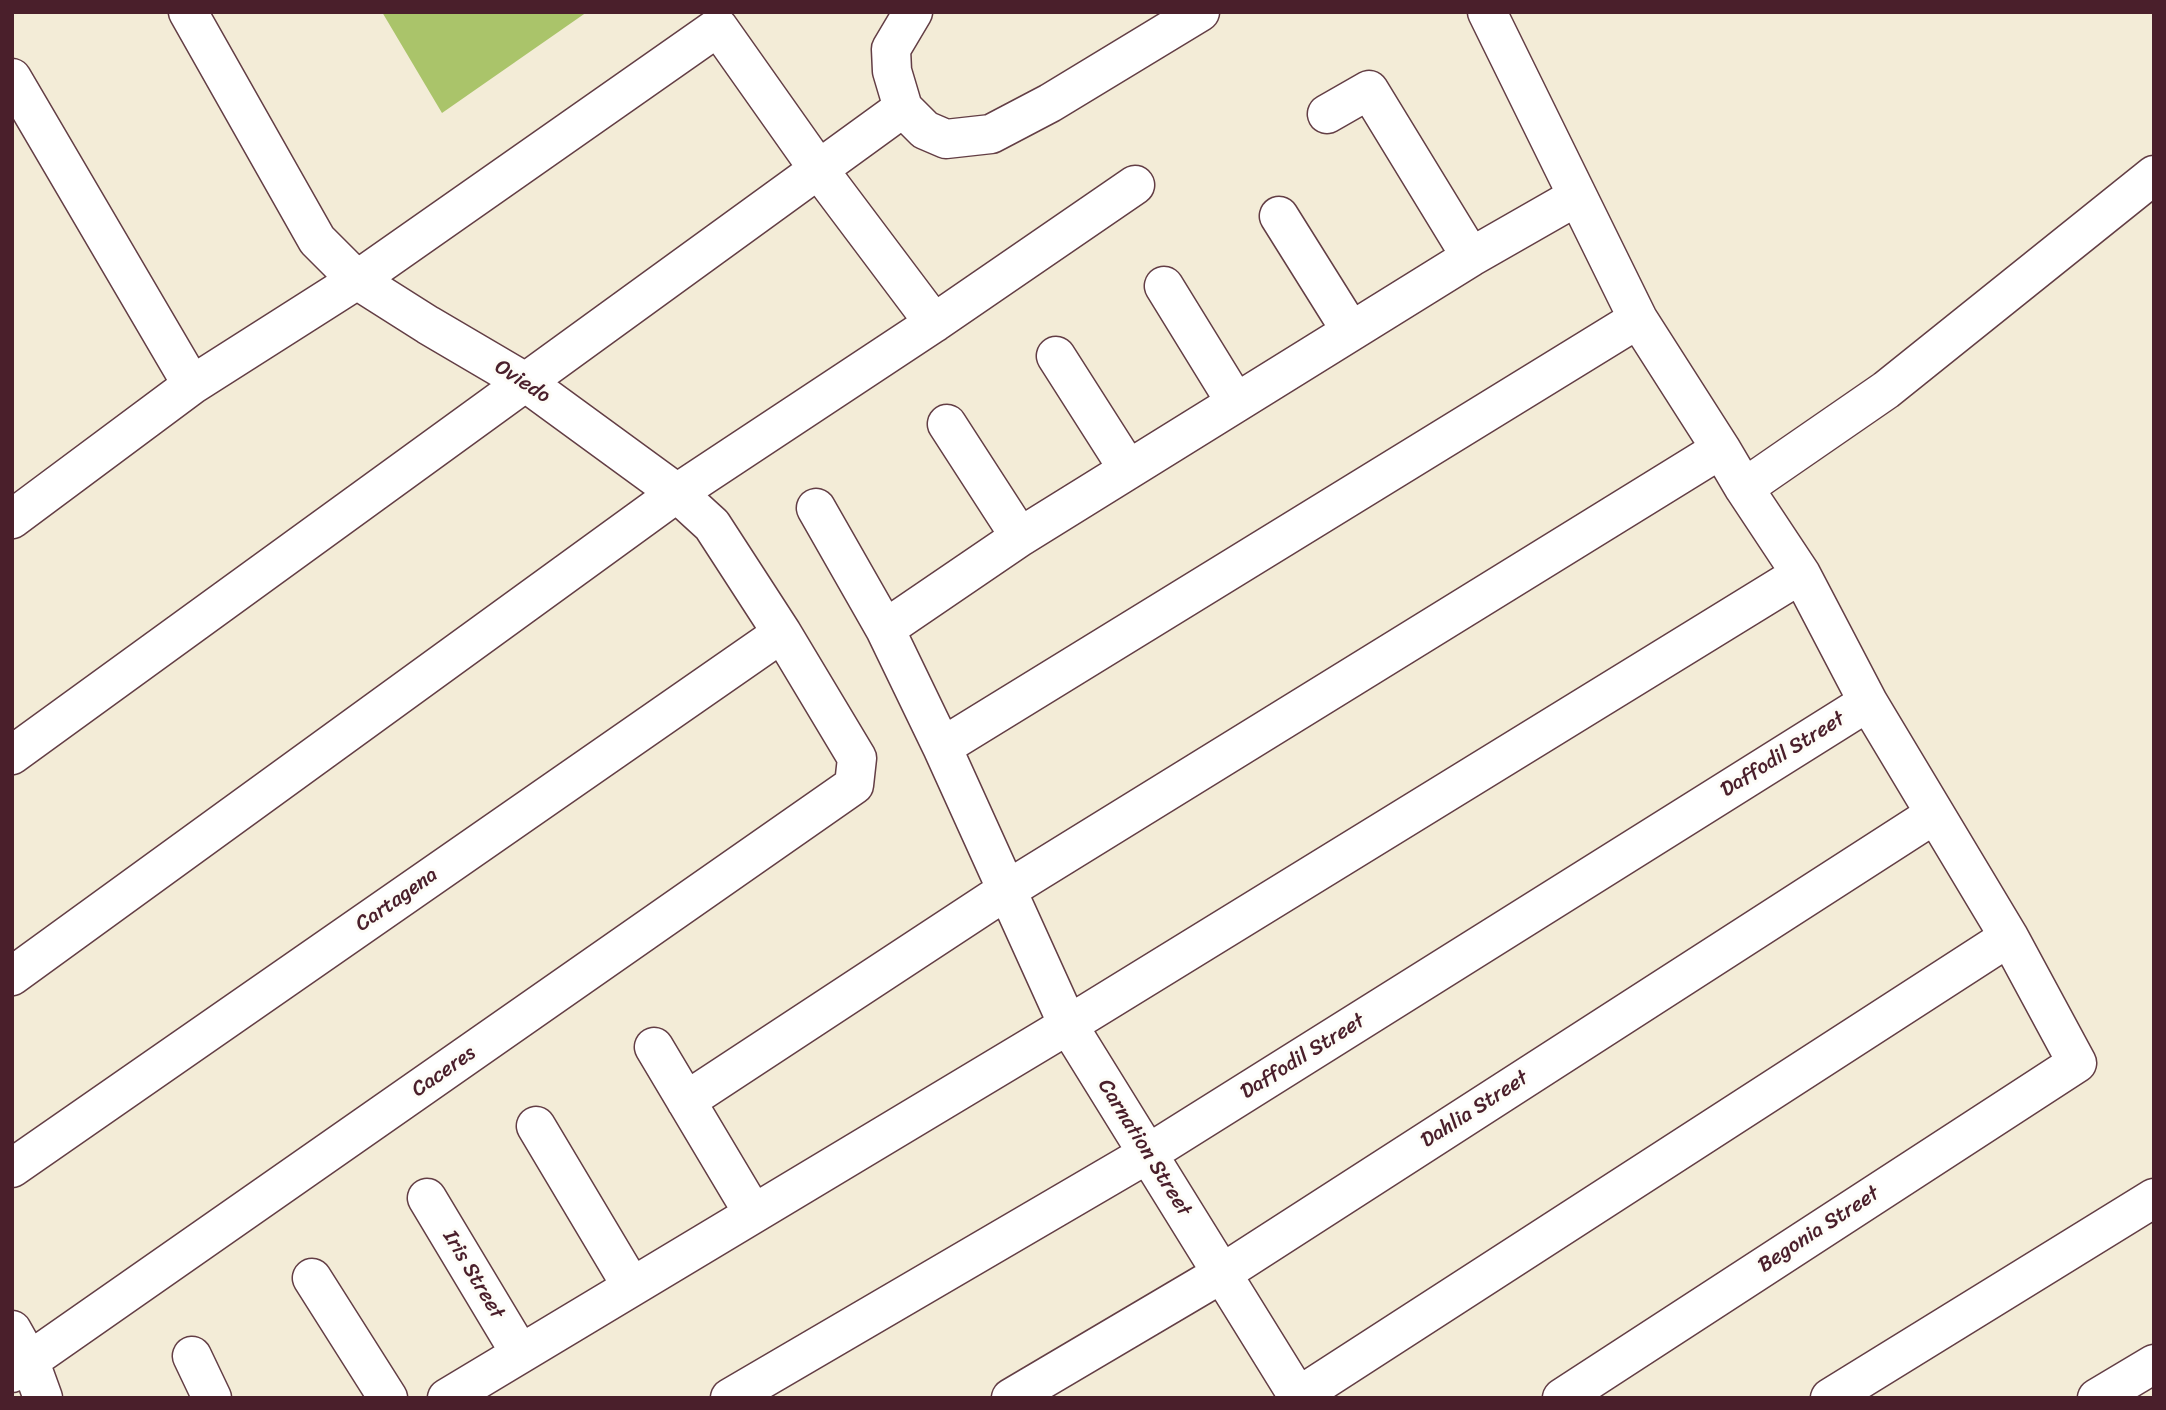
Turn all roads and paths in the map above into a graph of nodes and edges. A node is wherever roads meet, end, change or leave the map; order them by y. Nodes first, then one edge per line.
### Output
1 (187, 12) edge
2 (913, 12) edge
3 (1199, 12) edge
4 (1487, 12) edge
5 (12, 78) edge
6 (903, 108) junction
7 (1328, 114) dead end
8 (820, 170) junction
9 (2154, 175) edge
10 (1135, 185) dead end
11 (1576, 197) junction
12 (1279, 215) dead end
13 (1471, 257) junction
14 (357, 280) junction
15 (1164, 286) dead end
16 (1638, 319) junction
17 (934, 323) junction
18 (1351, 331) junction
19 (1056, 356) dead end
20 (525, 382) junction
21 (192, 385) junction
22 (1236, 403) junction
23 (947, 424) dead end
24 (1721, 449) junction
25 (1128, 470) junction
26 (1744, 488) junction
27 (677, 493) junction
28 (816, 508) dead end
29 (13, 517) edge
30 (1020, 537) junction
31 (1801, 574) junction
32 (885, 629) junction
33 (782, 633) junction
34 (1868, 702) junction
35 (942, 747) junction
36 (12, 755) edge
37 (857, 758) joint
38 (1935, 814) junction
39 (1007, 890) junction
40 (2009, 937) junction
41 (12, 976) edge
42 (1068, 1025) junction
43 (654, 1047) dead end
44 (686, 1101) junction
45 (536, 1126) dead end
46 (1149, 1153) junction
47 (12, 1168) edge
48 (427, 1198) dead end
49 (2154, 1198) edge
50 (754, 1213) junction
51 (1221, 1274) junction
52 (312, 1278) dead end
53 (632, 1287) junction
54 (520, 1353) junction
55 (18, 1355) edge
56 (192, 1356) dead end
57 (2154, 1364) edge
58 (1840, 1395) edge
59 (1298, 1397) edge
60 (43, 1398) edge
61 (212, 1398) edge
62 (388, 1398) edge
63 (447, 1398) edge
64 (730, 1398) edge
65 (1012, 1398) edge
66 (1562, 1398) edge
67 (2097, 1398) edge

1 - 14 street, Oviedo
2 - 6 street
3 - 6 street
4 - 11 street
5 - 21 street
6 - 8 street
7 - 13 street
8 - 14 street
8 - 17 street
8 - 20 street
9 - 26 street
10 - 17 street
11 - 13 street
11 - 16 street
12 - 18 street
13 - 18 street
14 - 20 street, Oviedo
14 - 21 street
15 - 22 street
16 - 24 street
16 - 35 street
17 - 27 street
18 - 22 street
19 - 25 street
20 - 27 street, Oviedo
20 - 36 street
21 - 29 street
22 - 25 street
23 - 30 street
24 - 26 street
24 - 39 street
25 - 30 street
26 - 31 street
27 - 33 street, Oviedo
27 - 41 street
28 - 32 street, Carnation Street
30 - 32 street
31 - 34 street
31 - 42 street
32 - 35 street, Carnation Street
33 - 37 street, Oviedo
33 - 47 street, Cartagena
34 - 38 street
34 - 46 street, Daffodil Street
35 - 39 street, Carnation Street
37 - 55 street, Caceres
38 - 40 street
38 - 51 street, Dahlia Street
39 - 42 street, Carnation Street
39 - 44 street
40 - 59 street
40 - 66 street, Begonia Street
42 - 46 street, Carnation Street
42 - 50 street
43 - 44 street
44 - 50 street
45 - 53 street
46 - 51 street, Carnation Street
46 - 64 street, Daffodil Street
48 - 54 street, Iris Street
49 - 58 street
50 - 53 street
51 - 59 street, Carnation Street
51 - 65 street, Dahlia Street
52 - 62 street
53 - 54 street
54 - 63 street
55 - 60 street
56 - 61 street
57 - 67 street

